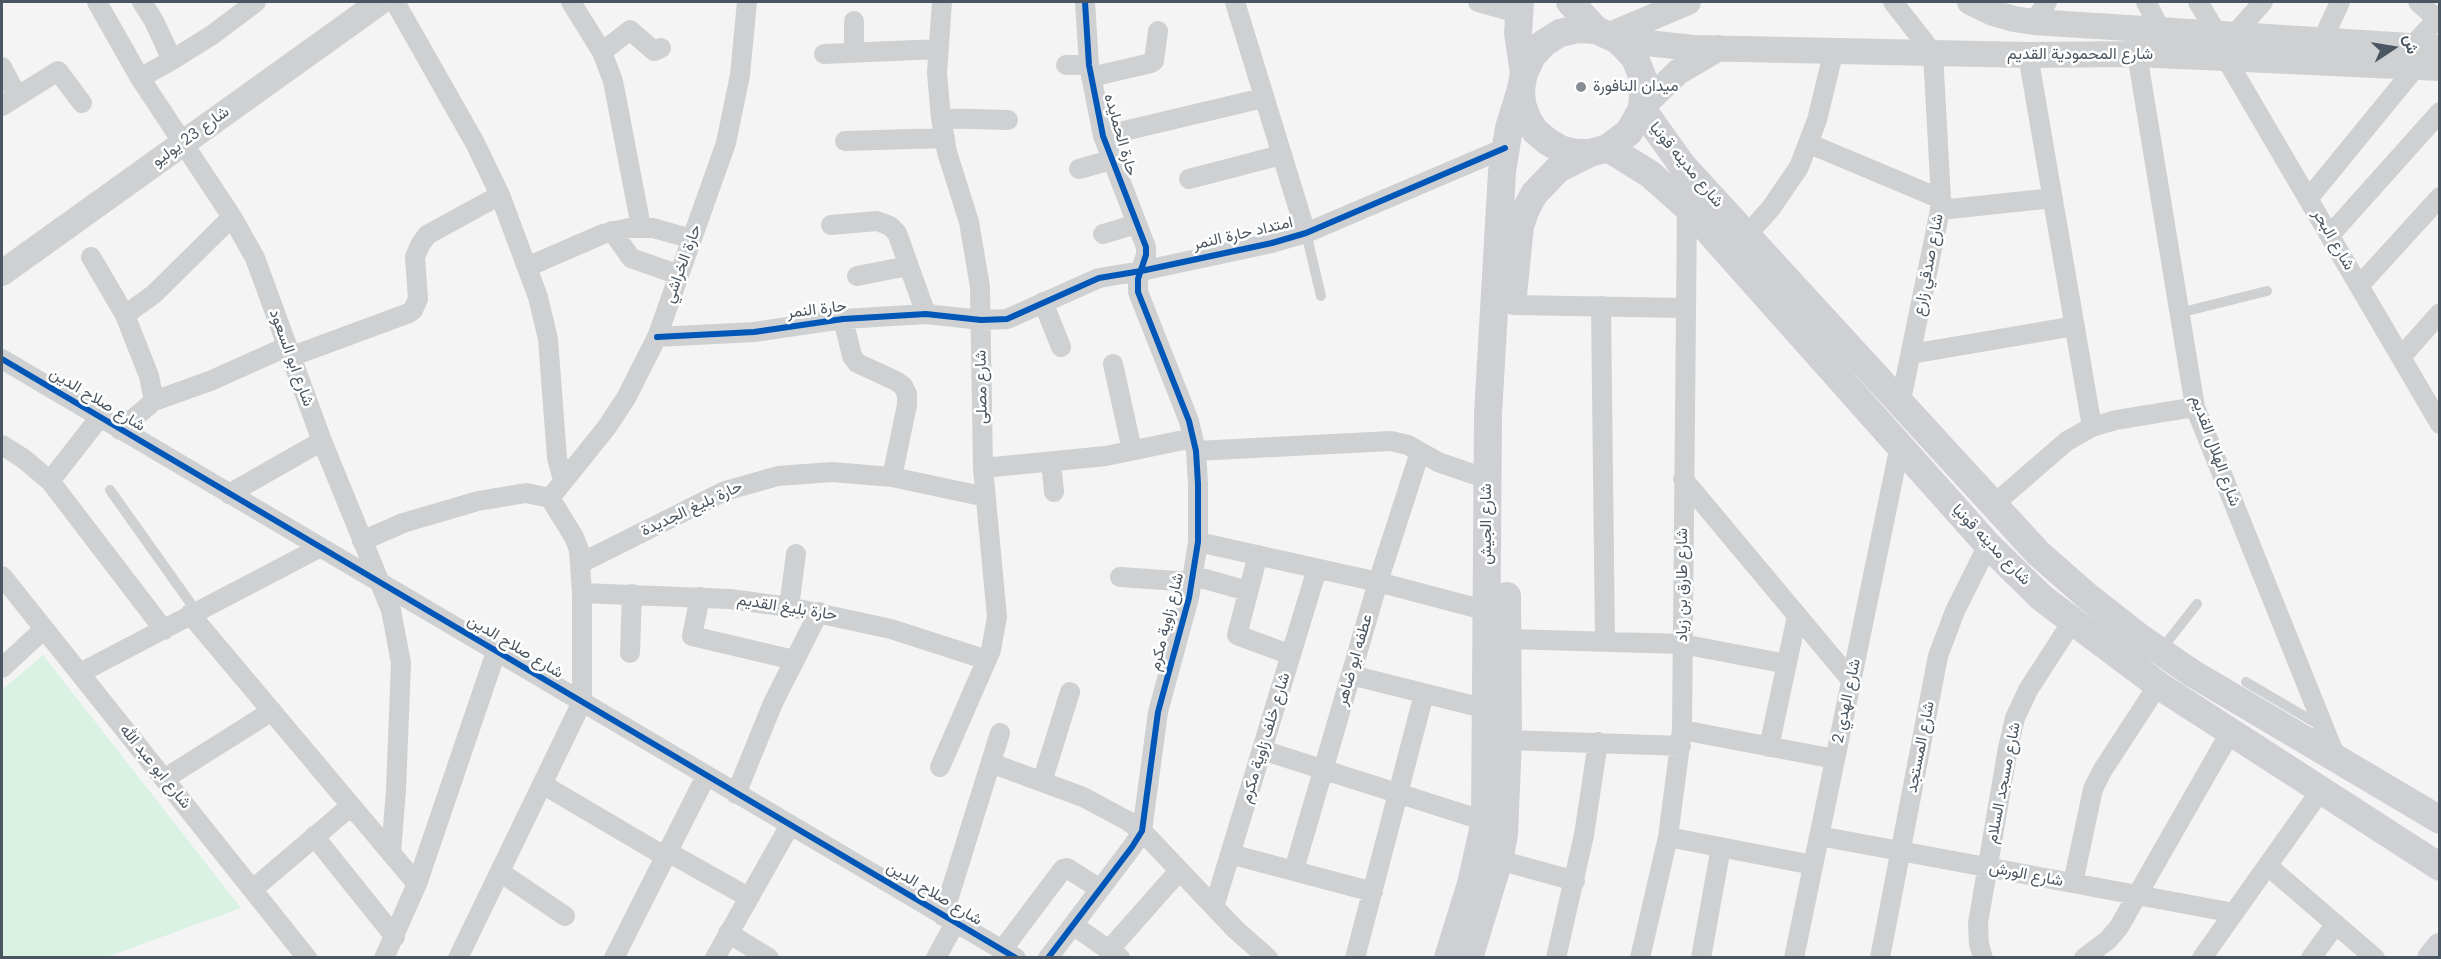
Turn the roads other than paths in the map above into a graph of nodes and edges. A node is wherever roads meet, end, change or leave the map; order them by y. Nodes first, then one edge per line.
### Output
1 (97, 2) edge
2 (142, 2) edge
3 (256, 2) edge
4 (380, 2) edge
5 (395, 2) edge
6 (571, 2) edge
7 (747, 2) edge
8 (942, 2) edge
9 (1085, 2) edge
10 (1235, 2) edge
11 (1478, 2) edge
12 (1570, 2) edge
13 (1688, 2) edge
14 (1893, 2) edge
15 (1971, 2) edge
16 (2146, 2) edge
17 (2198, 2) edge
18 (2264, 2) edge
19 (2340, 2) edge
20 (2418, 2) edge
21 (1519, 7) edge
22 (1997, 7) edge
23 (2041, 12) edge
24 (2438, 18) edge
25 (854, 21) dead end
26 (1158, 31) dead end
27 (1608, 35) junction
28 (2322, 41) junction
29 (2225, 42) junction
30 (2149, 46) junction
31 (661, 48) dead end
32 (1720, 48) junction
33 (2439, 48) edge
34 (938, 50) junction
35 (1834, 50) junction
36 (602, 52) junction
37 (1933, 52) junction
38 (854, 53) junction
39 (824, 54) dead end
40 (2028, 55) junction
41 (172, 60) junction
42 (2422, 60) edge
43 (1066, 65) dead end
44 (2, 67) edge
45 (1090, 71) junction
46 (140, 78) junction
47 (1522, 81) junction
48 (1263, 98) junction
49 (10, 101) edge
50 (82, 103) dead end
51 (1643, 107) junction
52 (2439, 112) edge
53 (941, 118) junction
54 (1008, 120) dead end
55 (1103, 136) junction
56 (945, 138) junction
57 (845, 141) dead end
58 (183, 143) junction
59 (1810, 144) junction
60 (1504, 148) junction
61 (1599, 151) junction
62 (1281, 155) junction
63 (1111, 160) junction
64 (1078, 169) dead end
65 (1189, 179) dead end
66 (500, 195) junction
67 (2439, 197) edge
68 (2053, 198) junction
69 (2308, 199) junction
70 (1940, 204) junction
71 (1687, 207) junction
72 (232, 217) junction
73 (1137, 224) junction
74 (831, 225) dead end
75 (641, 227) junction
76 (612, 231) junction
77 (1306, 233) junction
78 (1103, 234) dead end
79 (1747, 235) junction
80 (2330, 235) junction
81 (692, 239) junction
82 (91, 257) dead end
83 (909, 266) junction
84 (527, 267) junction
85 (1141, 272) junction
86 (2, 273) edge
87 (680, 275) junction
88 (857, 276) dead end
89 (2360, 286) junction
90 (2268, 291) dead end
91 (1321, 296) dead end
92 (1043, 302) junction
93 (1513, 305) junction
94 (1601, 306) junction
95 (1685, 308) junction
96 (2179, 313) junction
97 (2439, 313) edge
98 (926, 314) junction
99 (125, 315) junction
100 (843, 319) junction
101 (981, 320) junction
102 (2075, 326) junction
103 (657, 337) junction
104 (1061, 347) dead end
105 (288, 352) junction
106 (1911, 354) junction
107 (2401, 357) junction
108 (2, 359) edge
109 (1113, 364) dead end
110 (154, 401) junction
111 (1900, 405) junction
112 (2195, 407) junction
113 (100, 417) junction
114 (2439, 424) edge
115 (2092, 427) junction
116 (120, 430) junction
117 (322, 441) junction
118 (1194, 444) junction
119 (1900, 445) junction
120 (2, 446) edge
121 (1132, 450) junction
122 (1420, 452) junction
123 (1052, 462) junction
124 (983, 468) junction
125 (892, 477) junction
126 (1487, 479) junction
127 (1683, 479) junction
128 (563, 480) junction
129 (50, 481) junction
130 (110, 490) dead end
131 (1054, 492) dead end
132 (229, 494) junction
133 (986, 497) junction
134 (550, 498) junction
135 (1993, 505) junction
136 (362, 541) junction
137 (1198, 542) junction
138 (1988, 545) junction
139 (319, 548) junction
140 (1497, 552) junction
141 (796, 554) dead end
142 (1258, 555) junction
143 (580, 563) junction
144 (1317, 569) junction
145 (2, 576) edge
146 (1120, 577) dead end
147 (1193, 579) junction
148 (1378, 582) junction
149 (380, 583) junction
150 (1248, 591) junction
151 (582, 593) junction
152 (632, 594) junction
153 (699, 597) junction
154 (2197, 604) dead end
155 (789, 607) junction
156 (1488, 611) junction
157 (193, 612) junction
158 (819, 612) junction
159 (1797, 616) junction
160 (2072, 622) junction
161 (44, 629) junction
162 (164, 630) junction
163 (1508, 639) junction
164 (1605, 642) junction
165 (1682, 644) junction
166 (2160, 651) junction
167 (496, 652) junction
168 (630, 653) dead end
169 (1291, 655) junction
170 (794, 660) junction
171 (987, 660) junction
172 (1787, 664) junction
173 (2, 668) edge
174 (80, 674) junction
175 (1351, 675) junction
176 (1852, 681) junction
177 (2246, 682) dead end
178 (2158, 685) junction
179 (1070, 692) dead end
180 (1424, 694) junction
181 (582, 702) junction
182 (1487, 709) junction
183 (272, 711) junction
184 (2324, 727) junction
185 (2231, 731) junction
186 (1000, 733) dead end
187 (1681, 738) junction
188 (1508, 740) junction
189 (1598, 742) junction
190 (1769, 747) junction
191 (1262, 750) junction
192 (1835, 759) junction
193 (2338, 761) junction
194 (991, 763) junction
195 (940, 767) dead end
196 (1323, 770) junction
197 (706, 776) junction
198 (164, 779) junction
199 (1042, 782) junction
200 (542, 784) junction
201 (2321, 790) junction
202 (2391, 792) junction
203 (736, 794) junction
204 (1397, 794) junction
205 (351, 806) junction
206 (2439, 820) edge
207 (1485, 821) junction
208 (2371, 822) junction
209 (790, 825) junction
210 (1142, 831) junction
211 (314, 836) junction
212 (1819, 836) junction
213 (1668, 837) junction
214 (1721, 847) junction
215 (1901, 851) junction
216 (391, 853) junction
217 (1230, 854) junction
218 (667, 855) junction
219 (1499, 860) junction
220 (1813, 865) junction
221 (2268, 866) junction
222 (1987, 867) junction
223 (2439, 867) edge
224 (1294, 870) junction
225 (1179, 871) junction
226 (500, 872) junction
227 (1575, 881) junction
228 (2073, 883) junction
229 (417, 884) junction
230 (253, 889) junction
231 (1100, 889) junction
232 (1373, 892) junction
233 (2138, 894) junction
234 (748, 897) junction
235 (1214, 906) junction
236 (2234, 913) junction
237 (565, 916) dead end
238 (949, 919) junction
239 (2336, 924) junction
240 (1073, 925) junction
241 (728, 933) junction
242 (395, 937) junction
243 (2439, 947) edge
244 (1114, 953) edge
245 (1007, 954) edge
246 (1265, 956) edge
247 (307, 957) edge
248 (384, 957) edge
249 (458, 957) edge
250 (614, 957) edge
251 (715, 957) edge
252 (769, 957) edge
253 (936, 957) edge
254 (1048, 957) edge
255 (1355, 957) edge
256 (1448, 957) edge
257 (1470, 957) edge
258 (1556, 957) edge
259 (1640, 957) edge
260 (1701, 957) edge
261 (1794, 957) edge
262 (1880, 957) edge
263 (1983, 957) edge
264 (2084, 957) edge
265 (2202, 957) edge
266 (2310, 957) edge
267 (2375, 957) edge
268 (2431, 957) edge

1 - 46 street, شارع ابو السعود
2 - 41 street
3 - 41 street
4 - 58 street, شارع 23 يوليو
5 - 66 street
6 - 36 street
7 - 81 street, حارة الخراشي
8 - 34 street, شارع مصلى
9 - 45 street, حارة الحمايده
10 - 48 street
11 - 21 street
12 - 27 main road
13 - 27 street
14 - 37 street
15 - 22 street, شارع المحمودية القديم
16 - 30 street, شارع الهلال القديم
17 - 29 street, شارع البحر
18 - 29 street
19 - 28 street
20 - 24 street
21 - 47 main road, شارع الجيش
22 - 23 street, شارع المحمودية القديم
23 - 30 street, شارع المحمودية القديم
24 - 42 street
25 - 38 street
26 - 45 street
27 - 32 street, شارع المحمودية القديم
27 - 47 main road
27 - 51 main road
28 - 29 street, شارع المحمودية القديم
28 - 42 street, شارع المحمودية القديم
29 - 30 street, شارع المحمودية القديم
29 - 42 street, شارع المحمودية القديم
29 - 69 street, شارع البحر
30 - 40 street, شارع المحمودية القديم
30 - 96 street, شارع الهلال القديم
31 - 36 street
32 - 35 street, شارع المحمودية القديم
32 - 51 street
33 - 42 street, شارع المحمودية القديم
34 - 38 street
34 - 53 street, شارع مصلى
35 - 37 street, شارع المحمودية القديم
35 - 59 street
36 - 75 street
37 - 40 street, شارع المحمودية القديم
37 - 70 street, شارع صدقي زارع
38 - 39 street
40 - 68 street
41 - 46 street
42 - 69 street
43 - 45 street
44 - 49 street
45 - 55 street, حارة الحمايده
46 - 58 street, شارع ابو السعود
47 - 60 main road, شارع الجيش
47 - 61 main road
48 - 55 street
48 - 62 street
49 - 50 street
51 - 61 main road
51 - 79 main road, شارع مدينه قونيا
52 - 80 street
53 - 54 street
53 - 56 street, شارع مصلى
55 - 63 street, حارة الحمايده
56 - 57 street
56 - 101 street, شارع مصلى
58 - 72 street, شارع ابو السعود
58 - 86 street, شارع 23 يوليو
59 - 70 street
59 - 79 street
60 - 77 street, امتداد حارة النمر
60 - 126 main road, شارع الجيش
61 - 71 main road, شارع مدينه قونيا
61 - 93 main road, شارع الجيش
62 - 65 street
62 - 77 street
63 - 64 street
63 - 73 street, حارة الحمايده
66 - 84 street
66 - 105 street
67 - 89 street
68 - 70 street
68 - 102 street
69 - 80 street, شارع البحر
70 - 106 street, شارع صدقي زارع
71 - 95 street, شارع طارق بن زياد
71 - 119 main road, شارع مدينه قونيا
72 - 99 street
72 - 105 street, شارع ابو السعود
73 - 78 street
73 - 85 street, حارة الحمايده
74 - 83 street
75 - 76 street
75 - 81 street
76 - 84 street
76 - 87 street
77 - 85 street, امتداد حارة النمر
77 - 91 lane
79 - 111 main road, شارع مدينه قونيا
80 - 89 street, شارع البحر
81 - 87 street, حارة الخراشي
82 - 99 street
83 - 88 street
83 - 98 street
84 - 128 street
85 - 92 street, امتداد حارة النمر
85 - 118 street, شارع زاوية مكرم
87 - 103 street, حارة الخراشي
89 - 107 street, شارع البحر
90 - 96 lane
92 - 101 street, امتداد حارة النمر
92 - 104 street
93 - 94 street
93 - 140 main road, شارع الجيش
94 - 95 street
94 - 164 street
95 - 127 street, شارع طارق بن زياد
96 - 112 street, شارع الهلال القديم
97 - 107 street
98 - 100 street, حارة النمر
98 - 101 street, حارة النمر
99 - 110 street
100 - 103 street, حارة النمر
100 - 125 street
101 - 124 street, شارع مصلى
102 - 106 street
102 - 115 street
103 - 128 street, حارة الخراشي
105 - 110 street
105 - 117 street, شارع ابو السعود
106 - 111 street, شارع صدقي زارع
107 - 114 street, شارع البحر
108 - 113 street, شارع صلاح الدين
109 - 121 street
110 - 116 street
111 - 135 main road, شارع مدينه قونيا
112 - 115 street
112 - 184 street, شارع الهلال القديم
113 - 116 street, شارع صلاح الدين
113 - 129 street
115 - 135 street
116 - 132 street, شارع صلاح الدين
117 - 132 street
117 - 136 street, شارع ابو السعود
118 - 121 street
118 - 122 street
118 - 137 street, شارع زاوية مكرم
119 - 138 main road, شارع مدينه قونيا
119 - 176 street, شارع الهدي 2
120 - 129 street
121 - 123 street
122 - 126 street
122 - 148 street, عطفه ابو ضاهر
123 - 124 street
123 - 131 street
124 - 133 street, شارع مصلى
125 - 133 street, حارة بليغ الجديدة
125 - 143 street, حارة بليغ الجديدة
126 - 140 main road, شارع الجيش
127 - 159 street
127 - 165 street, شارع طارق بن زياد
128 - 134 street, حارة الخراشي
129 - 162 street
130 - 157 lane
132 - 139 street, شارع صلاح الدين
133 - 171 street, شارع مصلى
134 - 136 street
134 - 143 street
135 - 166 main road, شارع مدينه قونيا
136 - 149 street, شارع ابو السعود
137 - 142 street
137 - 147 street, شارع زاوية مكرم
138 - 160 main road, شارع مدينه قونيا
138 - 215 street, شارع المستجد
139 - 149 street, شارع صلاح الدين
139 - 157 street
140 - 156 main road, شارع الجيش
140 - 163 main road, شارع الجيش
141 - 155 street
142 - 144 street
142 - 150 street
143 - 151 street
144 - 148 street
144 - 169 street, شارع خلف زاوية مكرم
145 - 161 street, شارع ابو عبد الله
146 - 147 street
147 - 150 street
147 - 210 street, شارع زاوية مكرم
148 - 156 street
148 - 175 street, عطفه ابو ضاهر
149 - 167 street, شارع صلاح الدين
149 - 216 street, شارع ابو السعود
150 - 169 street
151 - 152 street, حارة بليغ القديم
151 - 181 street
152 - 153 street, حارة بليغ القديم
152 - 168 street
153 - 155 street, حارة بليغ القديم
153 - 170 street
154 - 166 lane
155 - 158 street, حارة بليغ القديم
156 - 182 main road, شارع الجيش
157 - 162 street
157 - 183 street
158 - 170 street
158 - 171 street, حارة بليغ القديم
159 - 172 street
159 - 176 street
160 - 178 main road, شارع مدينه قونيا
160 - 222 street, شارع مسجد السلام
161 - 173 street
161 - 174 street, شارع ابو عبد الله
162 - 174 street
163 - 164 street
163 - 188 main road, شارع الجيش
164 - 165 street
165 - 172 street
165 - 187 street, شارع طارق بن زياد
166 - 193 main road, شارع مدينه قونيا
167 - 181 street, شارع صلاح الدين
167 - 229 street
169 - 191 street, شارع خلف زاوية مكرم
170 - 203 street
171 - 195 street, شارع مصلى
172 - 190 street
174 - 198 street, شارع ابو عبد الله
175 - 180 street
175 - 196 street, عطفه ابو ضاهر
176 - 192 street, شارع الهدي 2
177 - 184 lane
178 - 185 main road, شارع مدينه قونيا
178 - 228 street
179 - 199 street
180 - 182 street
180 - 204 street
181 - 197 street, شارع صلاح الدين
181 - 200 street
182 - 207 main road, شارع الجيش
183 - 198 street
183 - 205 street
184 - 193 street, شارع الهلال القديم
185 - 201 main road, شارع مدينه قونيا
185 - 233 street
186 - 194 street
187 - 189 street
187 - 190 street
187 - 213 street, شارع طارق بن زياد
188 - 189 street
188 - 219 main road, شارع الجيش
189 - 227 street
190 - 192 street
191 - 196 street
191 - 217 street, شارع خلف زاوية مكرم
192 - 212 street, شارع الهدي 2
193 - 202 main road, شارع مدينه قونيا
194 - 199 street
194 - 238 street
196 - 204 street
196 - 224 street, عطفه ابو ضاهر
197 - 203 street, شارع صلاح الدين
197 - 218 street
198 - 230 street, شارع ابو عبد الله
199 - 210 street
200 - 218 street
200 - 226 street
201 - 208 main road, شارع مدينه قونيا
201 - 221 street
202 - 206 main road, شارع مدينه قونيا
202 - 208 main road
203 - 209 street, شارع صلاح الدين
204 - 207 street
204 - 232 street
205 - 211 street
205 - 216 street
207 - 256 main road, شارع الجيش
208 - 223 main road, شارع مدينه قونيا
209 - 234 street
209 - 238 street, شارع صلاح الدين
210 - 225 street
210 - 231 street, شارع زاوية مكرم
211 - 230 street
211 - 242 street
212 - 215 street, شارع الورش
212 - 220 street, شارع الهدي 2
213 - 214 street
213 - 259 street, شارع طارق بن زياد
214 - 220 street
214 - 260 street
215 - 222 street, شارع الورش
215 - 262 street, شارع المستجد
216 - 229 street
217 - 224 street
217 - 235 street, شارع خلف زاوية مكرم
218 - 234 street
218 - 250 street
219 - 227 street
219 - 257 main road, شارع الجيش
220 - 261 street, شارع الهدي 2
221 - 236 street
221 - 239 street
222 - 228 street, شارع الورش
222 - 263 street, شارع مسجد السلام
224 - 232 street
225 - 235 street
225 - 244 street
226 - 237 street
226 - 249 street
227 - 258 street
228 - 233 street, شارع الورش
229 - 242 street
230 - 247 street, شارع ابو عبد الله
231 - 240 street, شارع زاوية مكرم
231 - 245 street
232 - 255 street
233 - 236 street, شارع الورش
233 - 264 street
234 - 241 street
235 - 246 street
236 - 265 street
238 - 245 street, شارع صلاح الدين
238 - 253 street
239 - 266 street
239 - 267 street
240 - 244 street
240 - 254 street, شارع زاوية مكرم
241 - 251 street
241 - 252 street
242 - 248 street
243 - 268 main road

